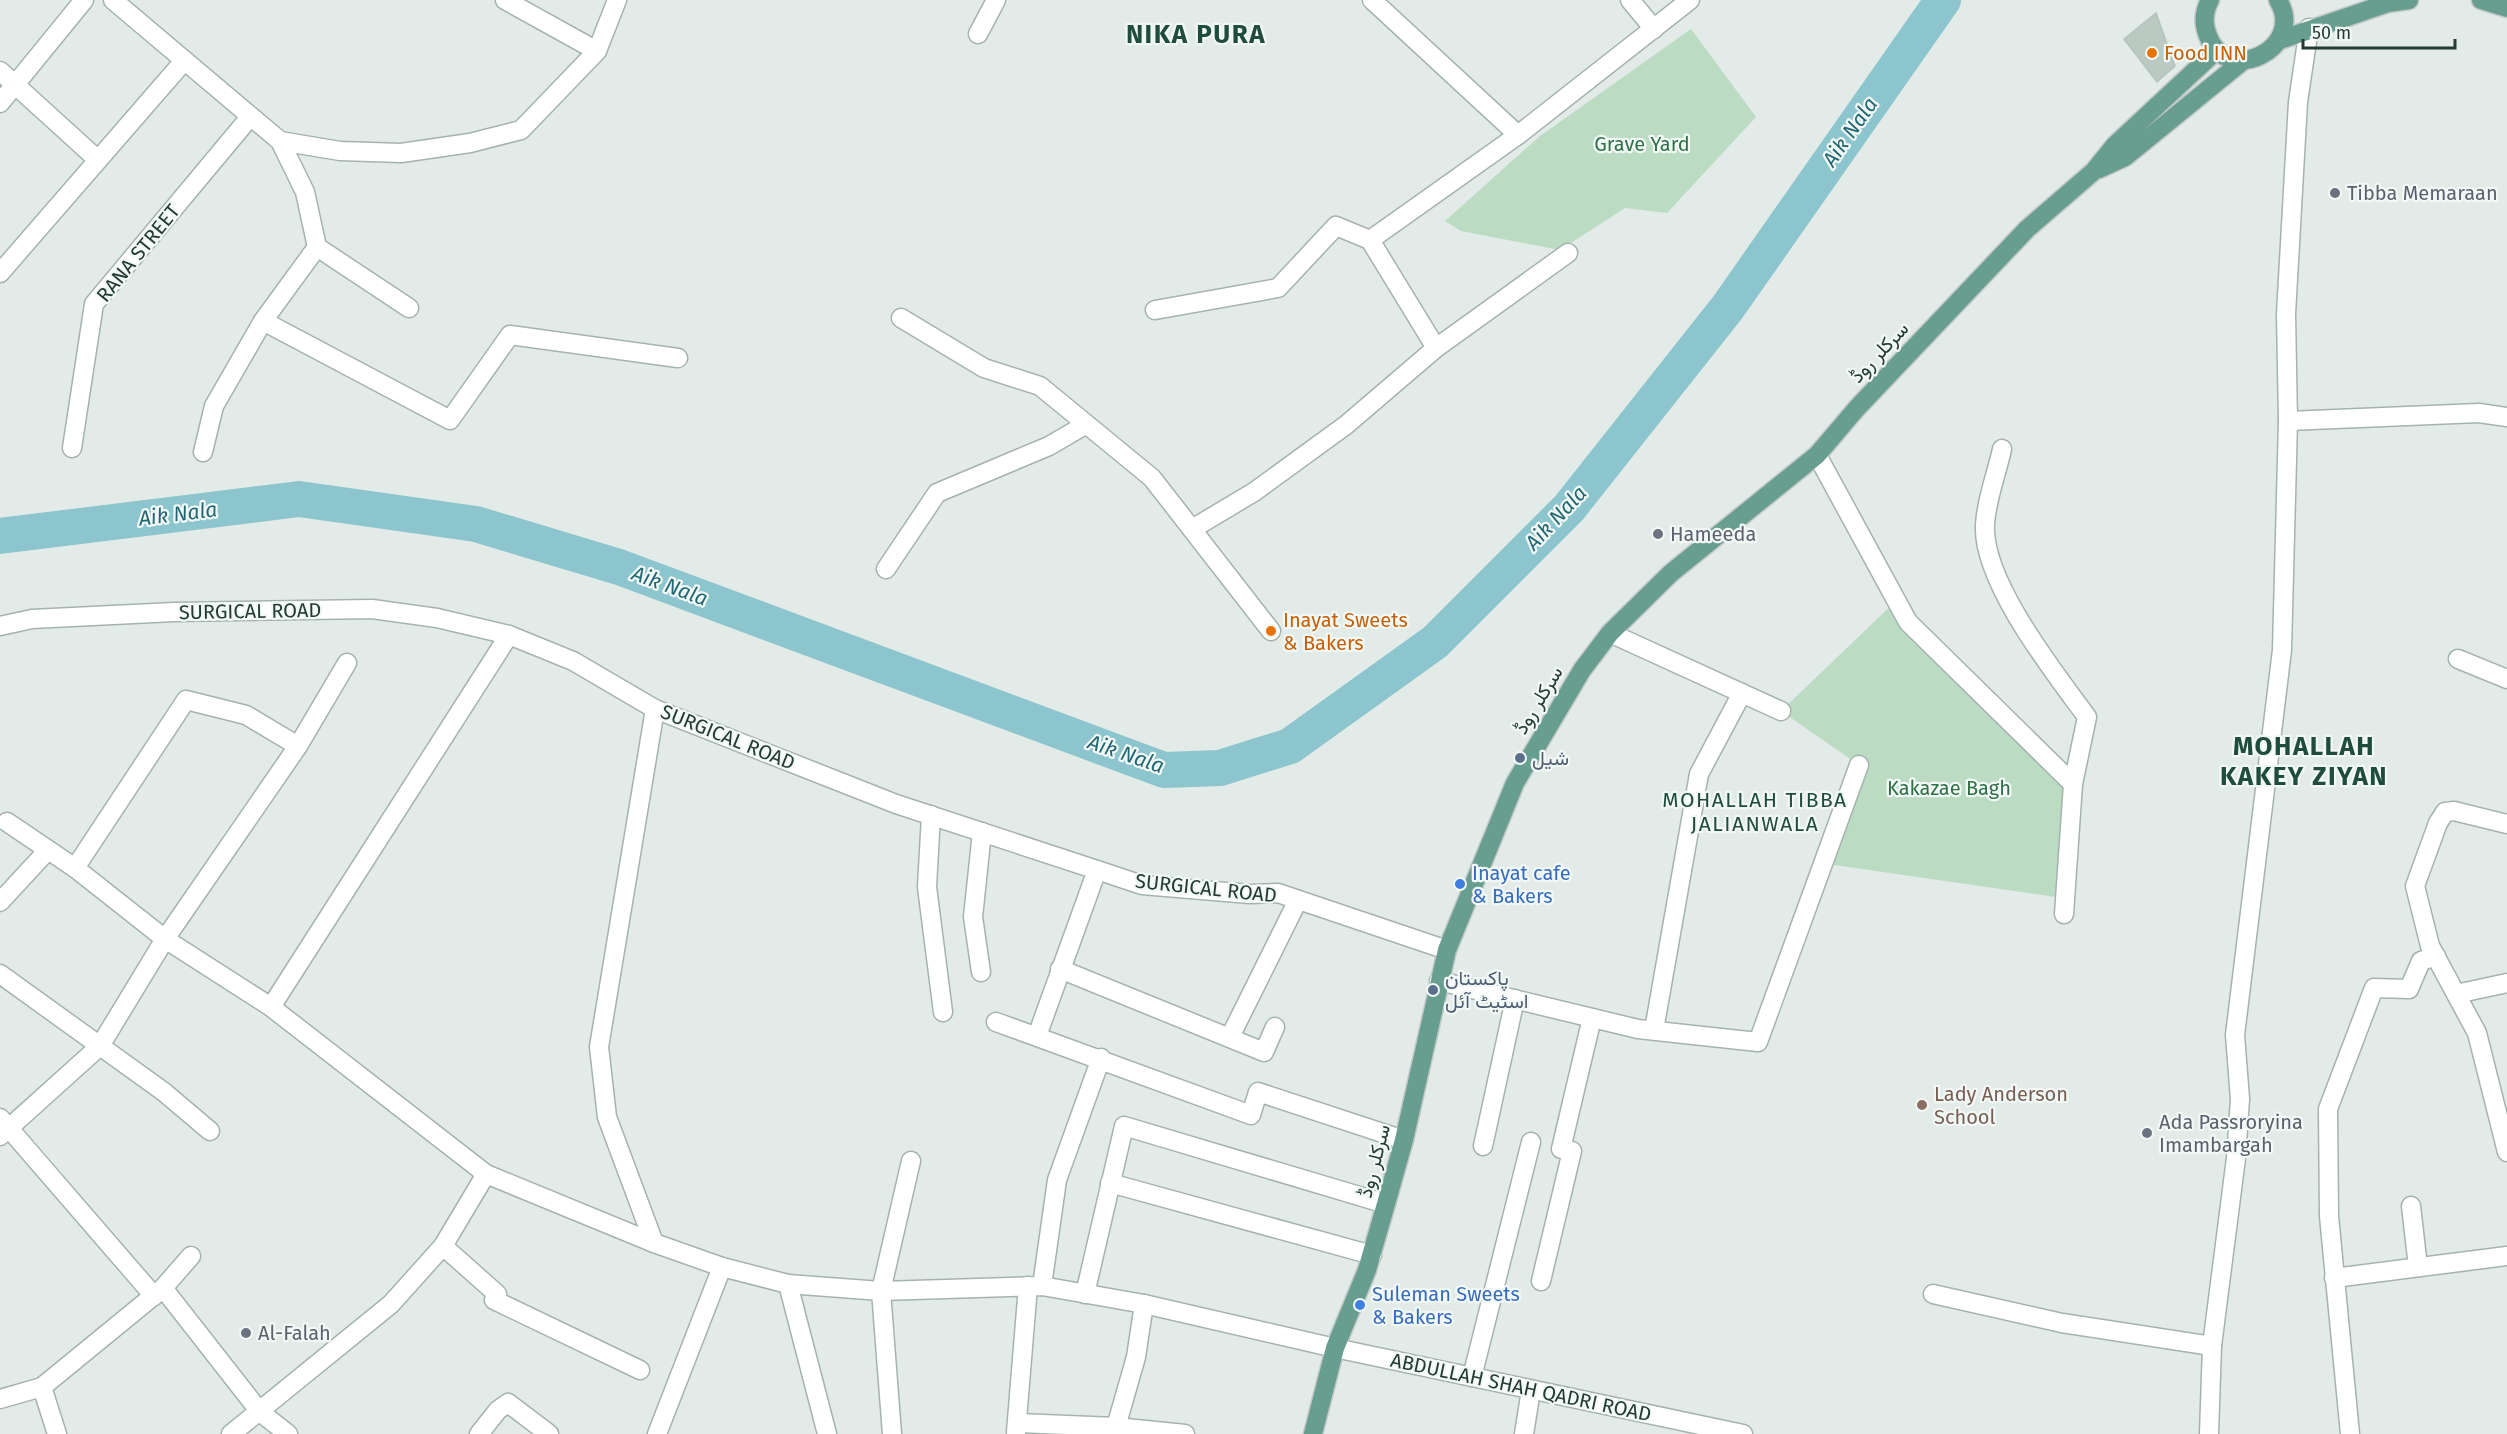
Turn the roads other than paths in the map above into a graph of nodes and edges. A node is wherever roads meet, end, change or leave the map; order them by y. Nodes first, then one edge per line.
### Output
1 (84, 0) edge
2 (113, 0) edge
3 (506, 0) edge
4 (617, 0) edge
5 (996, 0) edge
6 (1372, 0) edge
7 (1630, 0) edge
8 (1690, 0) edge
9 (2278, 0) edge
10 (2409, 0) edge
11 (2481, 0) edge
12 (2204, 5) edge
13 (2507, 8) edge
14 (2309, 28) junction
15 (1654, 29) junction
16 (978, 34) dead end
17 (2280, 40) junction
18 (2217, 50) junction
19 (597, 51) junction
20 (2244, 60) junction
21 (184, 61) junction
22 (0, 71) edge
23 (16, 84) junction
24 (0, 103) edge
25 (250, 117) junction
26 (1518, 135) junction
27 (280, 141) junction
28 (98, 160) junction
29 (2094, 171) junction
30 (1370, 240) junction
31 (317, 247) junction
32 (1568, 253) dead end
33 (0, 273) edge
34 (409, 308) dead end
35 (1155, 310) dead end
36 (901, 318) dead end
37 (263, 321) junction
38 (1436, 348) junction
39 (678, 358) dead end
40 (2507, 417) edge
41 (2288, 421) junction
42 (1085, 424) junction
43 (72, 448) dead end
44 (2002, 449) dead end
45 (203, 452) dead end
46 (1817, 455) junction
47 (1192, 529) junction
48 (886, 569) dead end
49 (0, 626) edge
50 (1271, 632) dead end
51 (1610, 633) junction
52 (509, 635) junction
53 (2458, 659) dead end
54 (347, 663) dead end
55 (2507, 679) edge
56 (1742, 693) junction
57 (655, 709) junction
58 (1781, 711) dead end
59 (298, 746) junction
60 (1859, 765) dead end
61 (2073, 784) junction
62 (931, 815) junction
63 (7, 822) dead end
64 (2507, 824) edge
65 (982, 832) junction
66 (48, 850) junction
67 (75, 868) junction
68 (1097, 870) junction
69 (1298, 900) junction
70 (0, 902) edge
71 (2064, 914) dead end
72 (165, 939) junction
73 (1447, 950) junction
74 (2436, 956) junction
75 (1060, 969) junction
76 (981, 972) dead end
77 (0, 974) edge
78 (1439, 981) junction
79 (2507, 983) edge
80 (2456, 994) junction
81 (1515, 999) junction
82 (271, 1007) junction
83 (943, 1012) dead end
84 (1592, 1018) junction
85 (996, 1022) dead end
86 (1275, 1027) dead end
87 (1654, 1030) junction
88 (1037, 1036) junction
89 (1230, 1037) junction
90 (100, 1046) junction
91 (1101, 1058) junction
92 (3, 1128) edge
93 (210, 1131) dead end
94 (1404, 1140) junction
95 (1531, 1142) dead end
96 (1483, 1146) dead end
97 (2507, 1152) edge
98 (911, 1161) dead end
99 (486, 1174) junction
100 (1110, 1183) junction
101 (1386, 1204) junction
102 (2411, 1206) dead end
103 (654, 1243) junction
104 (443, 1246) junction
105 (1372, 1255) junction
106 (191, 1256) dead end
107 (2507, 1256) edge
108 (722, 1267) junction
109 (2418, 1268) junction
110 (2334, 1278) junction
111 (1541, 1281) dead end
112 (788, 1284) junction
113 (1035, 1286) junction
114 (881, 1291) junction
115 (158, 1292) junction
116 (1085, 1294) junction
117 (1933, 1294) dead end
118 (1144, 1304) junction
119 (2212, 1346) junction
120 (1335, 1348) junction
121 (640, 1370) dead end
122 (1472, 1377) junction
123 (42, 1387) junction
124 (1531, 1389) junction
125 (0, 1398) edge
126 (260, 1412) junction
127 (1017, 1428) edge
128 (1115, 1430) edge
129 (57, 1434) edge
130 (231, 1434) edge
131 (288, 1434) edge
132 (478, 1434) edge
133 (549, 1434) edge
134 (657, 1434) edge
135 (828, 1434) edge
136 (892, 1434) edge
137 (1185, 1434) edge
138 (1313, 1434) edge
139 (1524, 1434) edge
140 (1743, 1434) edge
141 (2209, 1434) edge
142 (2350, 1434) edge

1 - 23 street
2 - 21 street
3 - 19 street
4 - 19 street
5 - 16 street
6 - 26 street
7 - 15 street
8 - 15 street
9 - 17 main road
10 - 14 main road
11 - 13 main road
12 - 18 main road
14 - 17 main road
14 - 41 street
15 - 26 street
17 - 20 main road
18 - 20 main road
18 - 29 main road
19 - 27 street
20 - 29 main road
21 - 25 street
21 - 28 street
22 - 23 street
23 - 24 street
23 - 28 street
25 - 27 street
25 - 43 street, RANA STREET
26 - 30 street
27 - 31 street
28 - 33 street
29 - 46 main road, سرکلر روڈ
30 - 35 street
30 - 38 street
31 - 34 street
31 - 37 street
32 - 38 street
36 - 42 street
37 - 39 street
37 - 45 street
38 - 47 street
40 - 41 street
41 - 119 street
42 - 47 street
42 - 48 street
44 - 61 street
46 - 51 main road, سرکلر روڈ
46 - 61 street
47 - 50 street
49 - 52 street, SURGICAL ROAD
51 - 56 street
51 - 73 main road, سرکلر روڈ
52 - 57 street, SURGICAL ROAD
52 - 82 street
53 - 55 street
54 - 59 street
56 - 58 street
56 - 87 street
57 - 62 street, SURGICAL ROAD
57 - 103 street
59 - 67 street
59 - 72 street
60 - 87 street
61 - 71 street
62 - 65 street, SURGICAL ROAD
62 - 83 street
63 - 66 street, ABDULLAH SHAH QADRI ROAD
64 - 74 street
65 - 68 street, SURGICAL ROAD
65 - 76 street
66 - 67 street, ABDULLAH SHAH QADRI ROAD
66 - 70 street
67 - 72 street, ABDULLAH SHAH QADRI ROAD
68 - 69 street, SURGICAL ROAD
68 - 75 street
69 - 73 street, SURGICAL ROAD
69 - 89 street
72 - 82 street, ABDULLAH SHAH QADRI ROAD
72 - 90 street
73 - 78 main road, سرکلر روڈ
74 - 80 street
74 - 110 street
75 - 88 street
75 - 89 street
77 - 90 street
78 - 81 street
78 - 94 main road, سرکلر روڈ
79 - 80 street
80 - 97 street
81 - 84 street
81 - 96 street
82 - 99 street, ABDULLAH SHAH QADRI ROAD
84 - 87 street
84 - 111 street
85 - 88 street
86 - 89 street
88 - 91 street
90 - 92 street
90 - 93 street
91 - 94 street
91 - 113 street
92 - 115 street
94 - 101 main road, سرکلر روڈ
95 - 122 street
98 - 114 street
99 - 103 street, ABDULLAH SHAH QADRI ROAD
99 - 104 street
100 - 101 street
100 - 105 street
100 - 116 street
101 - 105 main road, سرکلر روڈ
102 - 109 street
103 - 108 street, ABDULLAH SHAH QADRI ROAD
104 - 121 street
104 - 126 street
105 - 120 main road, سرکلر روڈ
106 - 115 street
107 - 109 street
108 - 112 street, ABDULLAH SHAH QADRI ROAD
108 - 134 street
109 - 110 street
110 - 142 street
112 - 114 street, ABDULLAH SHAH QADRI ROAD
112 - 135 street
113 - 114 street, ABDULLAH SHAH QADRI ROAD
113 - 116 street, ABDULLAH SHAH QADRI ROAD
113 - 127 street
114 - 136 street
115 - 123 street
115 - 126 street
116 - 118 street, ABDULLAH SHAH QADRI ROAD
117 - 119 street
118 - 120 street, ABDULLAH SHAH QADRI ROAD
118 - 128 street
119 - 141 street
120 - 122 street, ABDULLAH SHAH QADRI ROAD
120 - 138 main road, سرکلر روڈ
122 - 124 street, ABDULLAH SHAH QADRI ROAD
123 - 125 street
123 - 129 street
124 - 139 street
124 - 140 street, ABDULLAH SHAH QADRI ROAD
126 - 130 street
126 - 131 street
127 - 128 street
128 - 137 street
132 - 133 street

